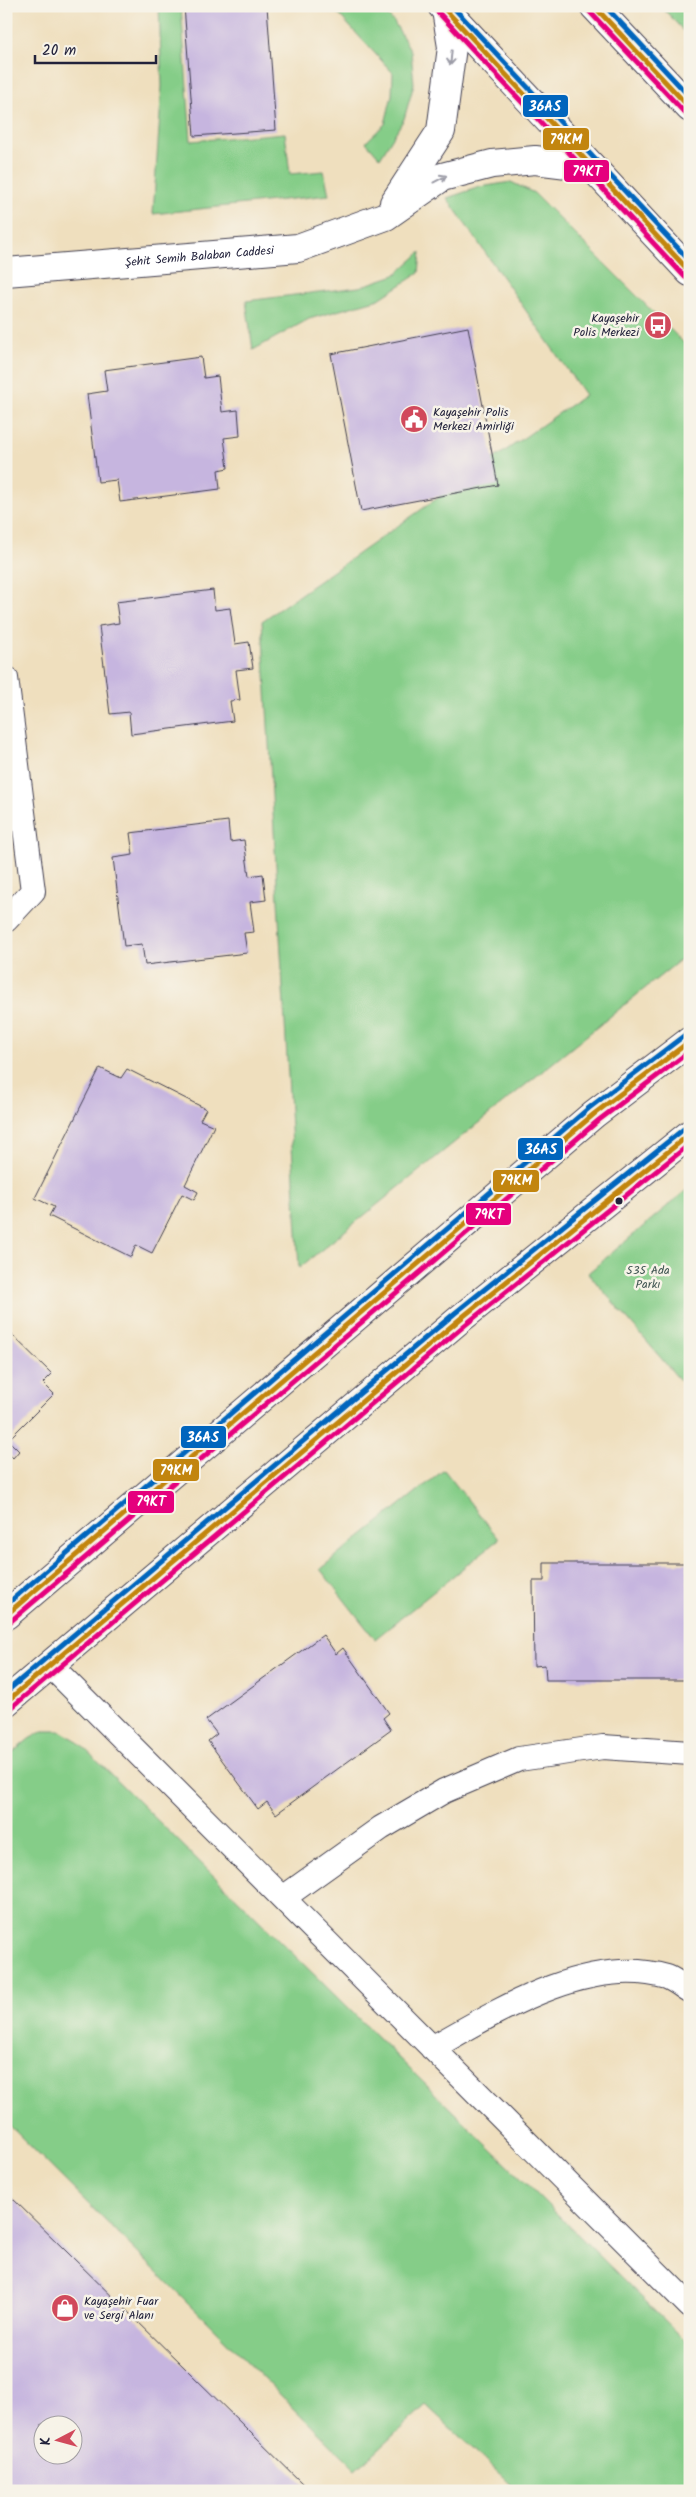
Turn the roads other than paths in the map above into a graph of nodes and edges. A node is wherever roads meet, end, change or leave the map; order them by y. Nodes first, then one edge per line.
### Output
1 (594, 6) edge
2 (444, 8) edge
3 (690, 108) edge
4 (592, 167) junction
5 (386, 216) junction
6 (6, 272) edge
7 (690, 272) edge
8 (6, 678) edge
9 (6, 920) edge
10 (690, 1040) edge
11 (690, 1134) edge
12 (6, 1615) edge
13 (50, 1665) junction
14 (6, 1702) edge
15 (690, 1753) edge
16 (283, 1898) junction
17 (690, 1991) edge
18 (432, 2048) junction
19 (690, 2306) edge

1 - 3 street
2 - 4 street
2 -> 5 street
5 -> 4 street, Şehit Semih Balaban Caddesi
4 - 7 street
5 - 6 street, Şehit Semih Balaban Caddesi
8 - 9 lane
10 - 12 street
11 - 13 street
13 - 14 street
13 - 16 lane
15 - 16 lane
16 - 18 lane
17 - 18 lane
18 - 19 lane

